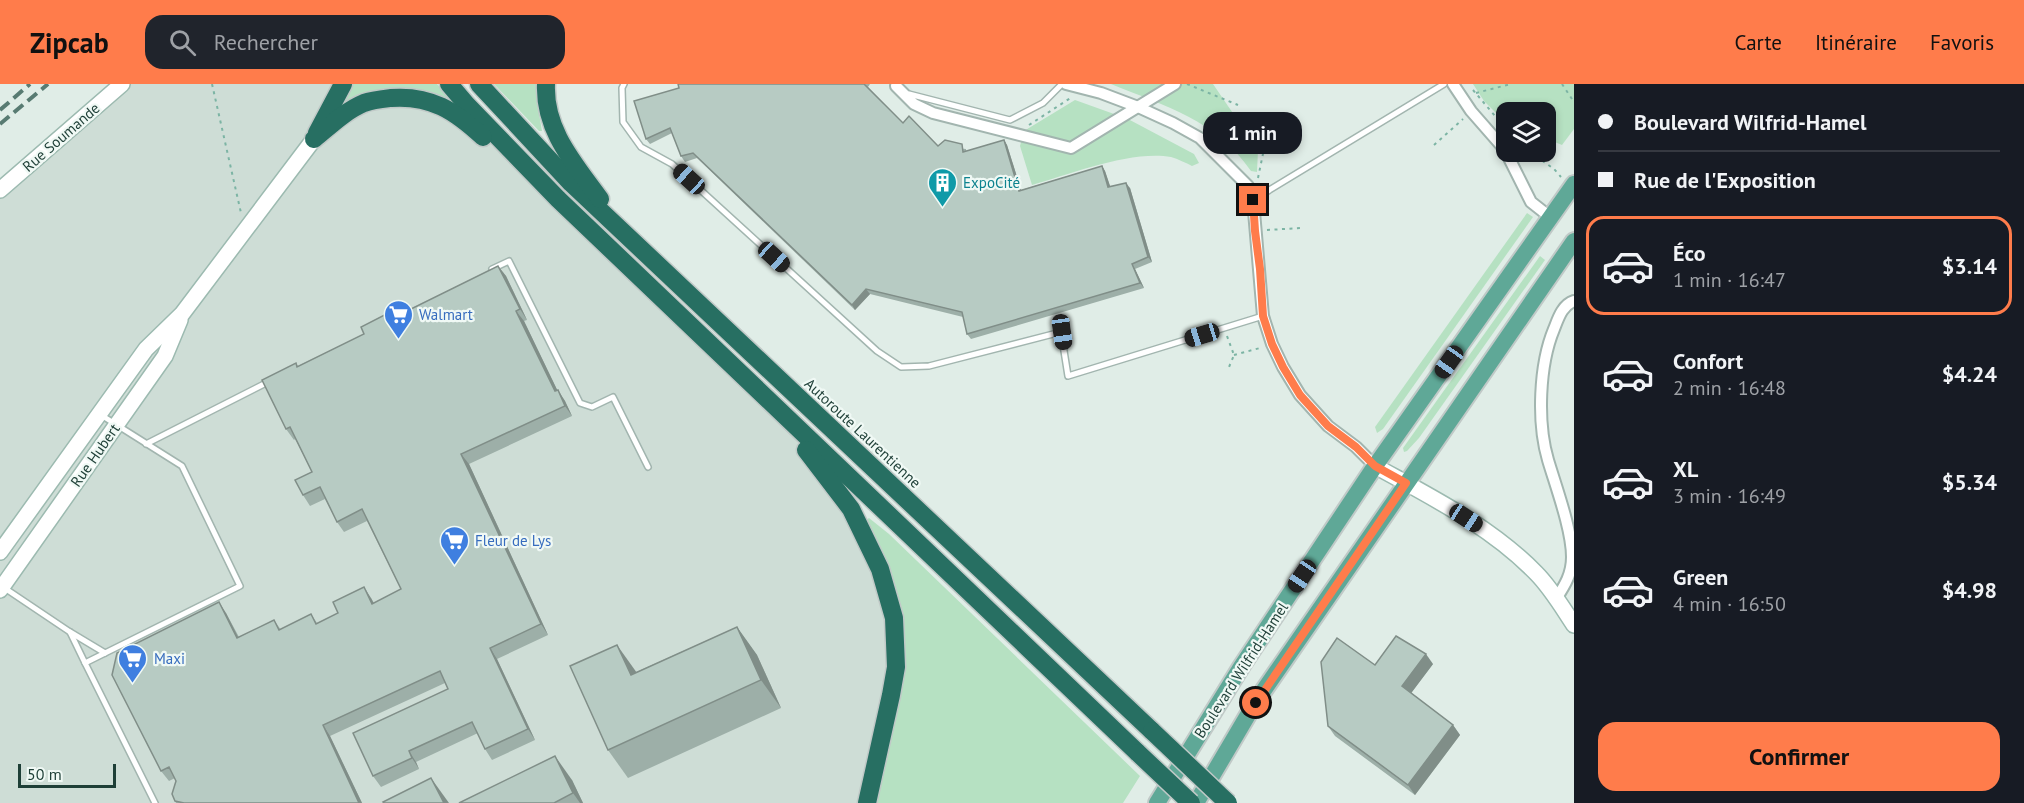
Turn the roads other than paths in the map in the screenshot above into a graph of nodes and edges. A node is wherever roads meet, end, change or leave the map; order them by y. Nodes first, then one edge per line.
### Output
1 (122, 84) edge
2 (343, 84) edge
3 (449, 84) edge
4 (479, 84) edge
5 (546, 84) edge
6 (624, 84) edge
7 (1176, 84) edge
8 (1444, 84) edge
9 (1453, 84) edge
10 (896, 85) edge
11 (1073, 86) edge
12 (1138, 107) junction
13 (314, 139) junction
14 (1496, 139) edge
15 (518, 158) junction
16 (1511, 162) edge
17 (1568, 181) edge
18 (0, 190) edge
19 (1253, 200) junction
20 (1550, 218) junction
21 (626, 234) junction
22 (1574, 241) edge
23 (483, 274) edge
24 (1574, 301) edge
25 (182, 314) junction
26 (1263, 316) junction
27 (274, 379) edge
28 (775, 408) junction
29 (99, 414) junction
30 (116, 425) junction
31 (146, 444) junction
32 (1375, 466) junction
33 (648, 467) dead end
34 (1406, 483) junction
35 (1, 550) edge
36 (1, 589) edge
37 (1556, 599) junction
38 (1574, 625) edge
39 (70, 632) junction
40 (105, 653) junction
41 (85, 663) junction
42 (155, 803) edge
43 (867, 803) edge
44 (1157, 803) edge
45 (1191, 803) edge
46 (1196, 803) edge
47 (1228, 803) edge

1 - 18 street, Rue Soumande
2 - 13 highway
3 - 15 highway
4 - 21 highway, Autoroute Laurentienne
5 - 21 highway
6 - 26 lane
7 - 12 street
8 - 19 lane
9 - 14 street
10 - 11 lane
10 - 12 street
11 - 12 street
12 - 19 street
13 - 15 highway
13 - 25 street, Rue Hubert
15 - 28 highway
16 - 20 street
17 - 20 main road, Boulevard Wilfrid-Hamel
19 - 26 street
20 - 32 main road, Boulevard Wilfrid-Hamel
21 - 47 highway, Autoroute Laurentienne, bridge
22 - 34 main road, Boulevard Wilfrid-Hamel
23 - 33 lane
24 - 37 street
25 - 29 street, Rue Hubert
25 - 30 street, Rue Hubert
26 - 32 street
27 - 31 lane
28 - 43 highway
28 - 45 highway, bridge
29 - 30 lane
29 - 35 street, Rue Hubert
30 - 31 lane
30 - 36 street, Rue Hubert
31 - 40 lane
32 - 34 street
32 - 44 main road, Boulevard Wilfrid-Hamel
34 - 37 street
34 - 46 main road, Boulevard Wilfrid-Hamel
36 - 39 lane
37 - 38 street
39 - 40 lane
39 - 41 lane
40 - 41 lane
41 - 42 lane

